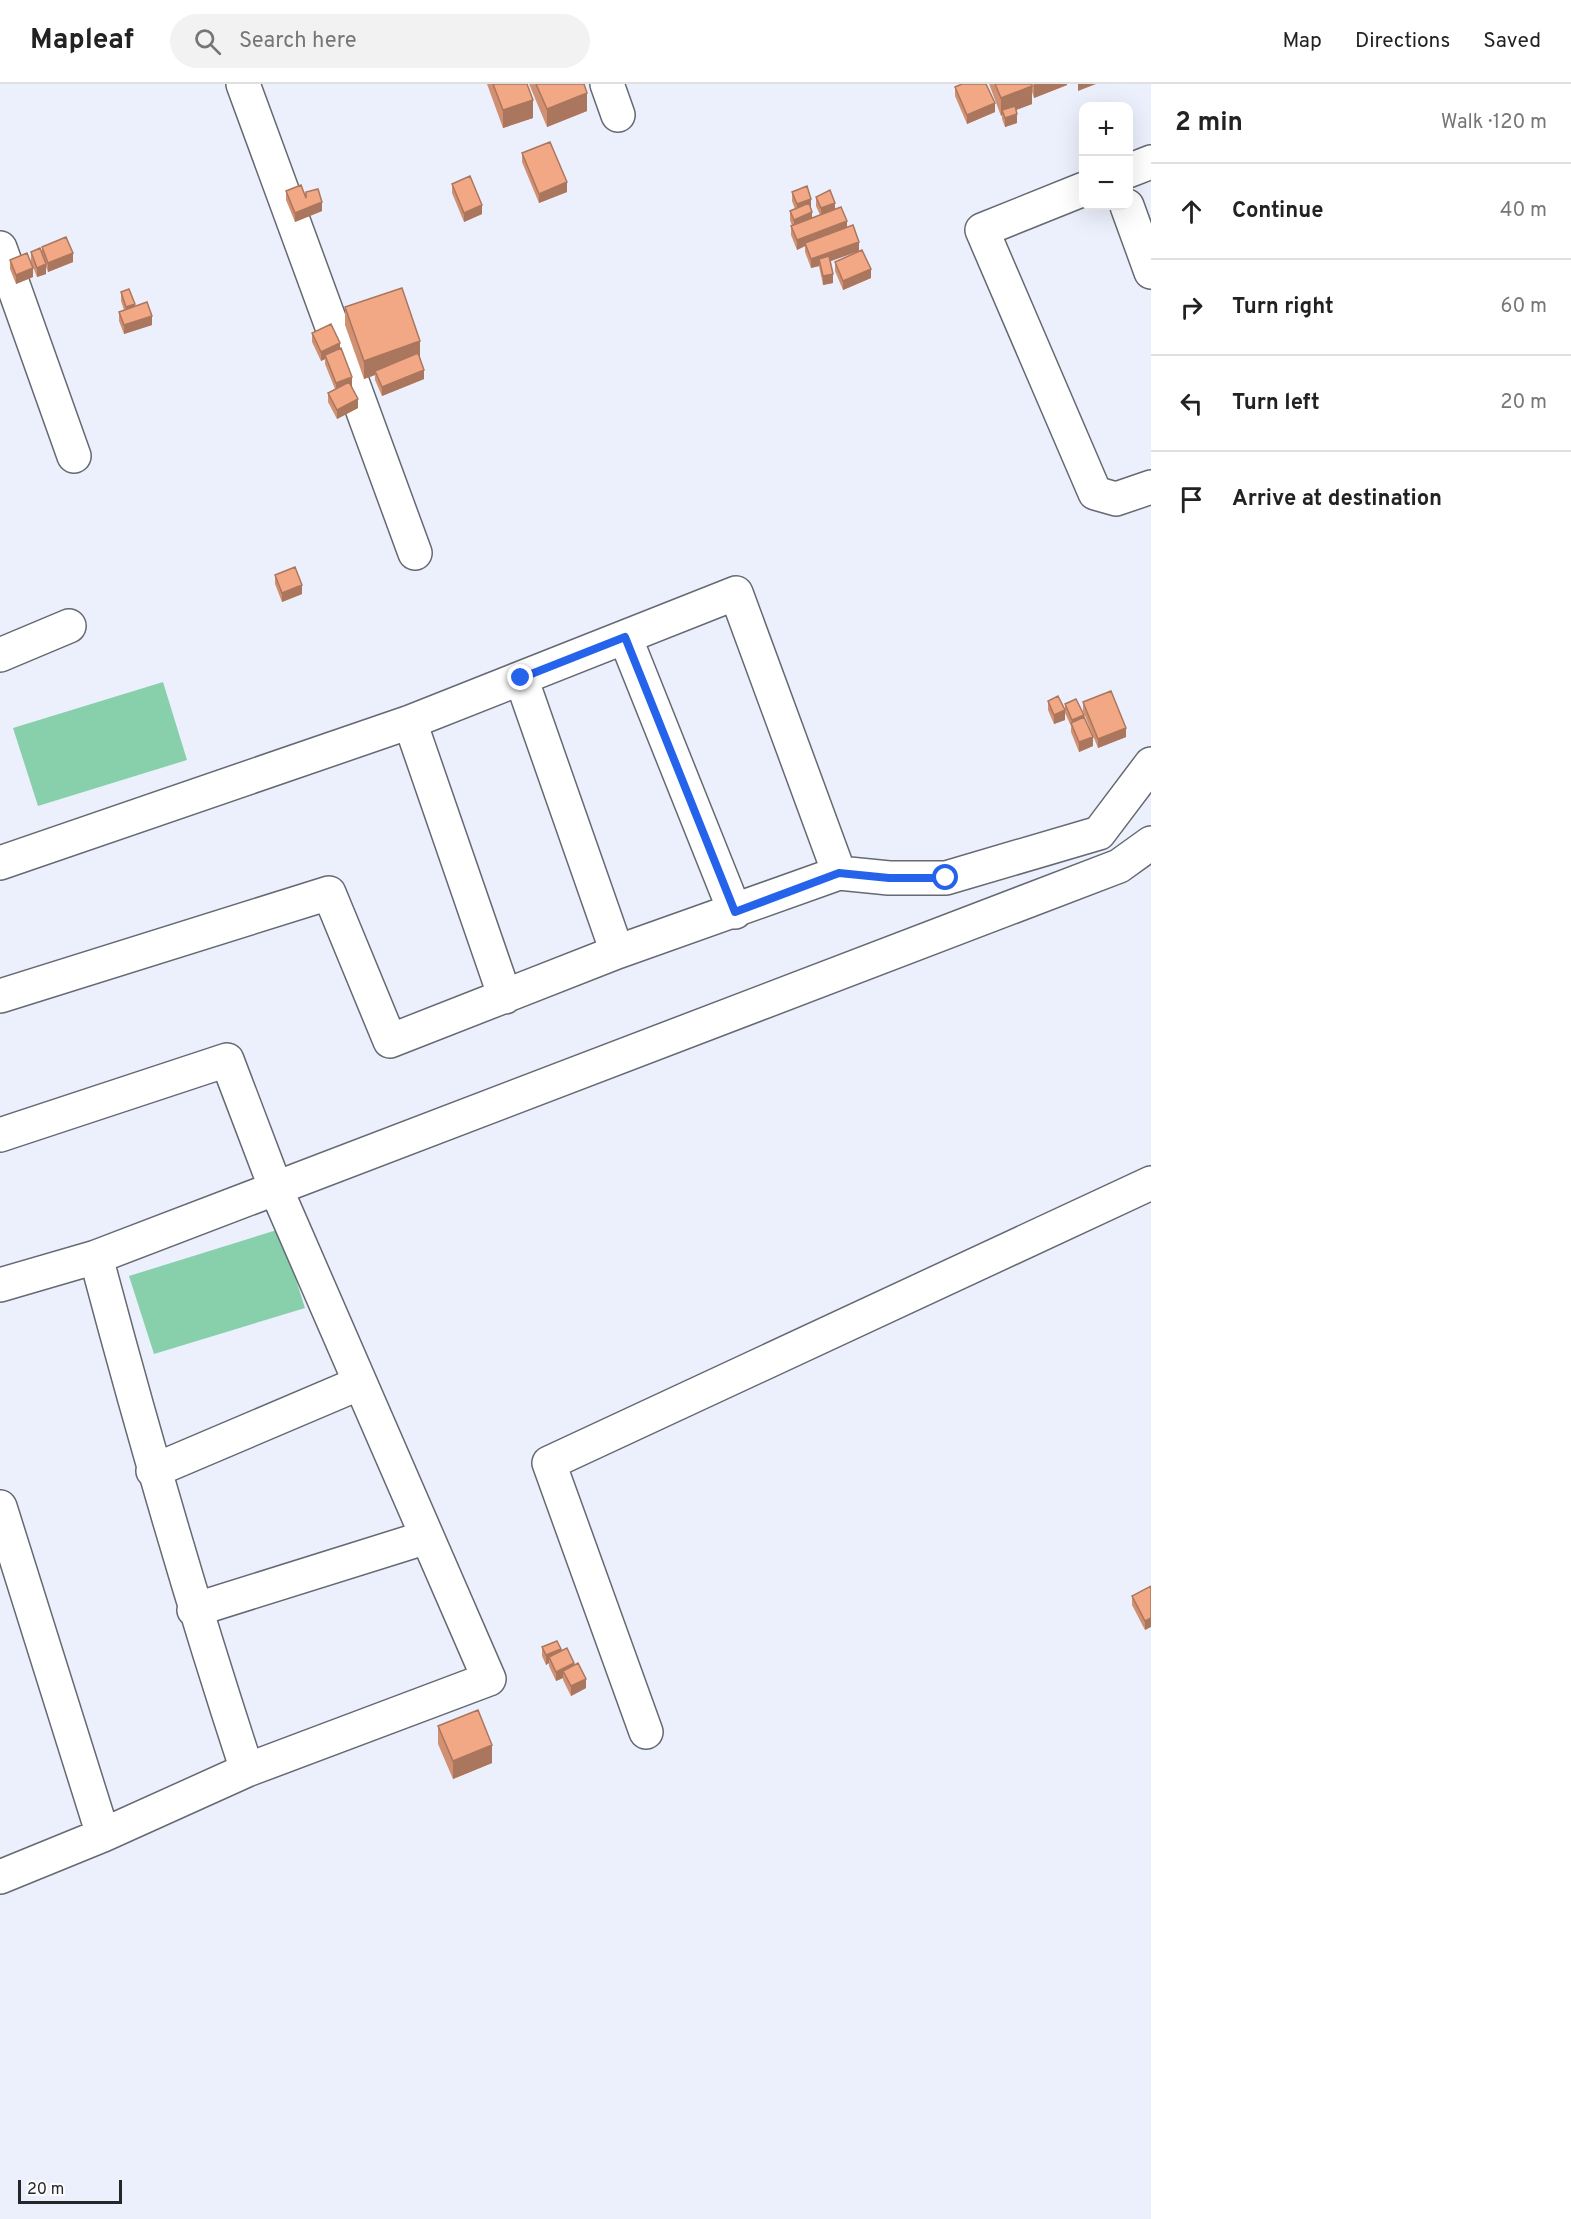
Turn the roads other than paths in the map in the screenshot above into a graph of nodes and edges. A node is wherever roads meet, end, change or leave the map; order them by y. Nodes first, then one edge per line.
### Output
1 (243, 84) edge
2 (607, 84) edge
3 (618, 115) dead end
4 (1151, 162) edge
5 (1133, 169) edge
6 (1079, 191) edge
7 (1128, 210) edge
8 (0, 248) edge
9 (1151, 272) edge
10 (74, 456) dead end
11 (1151, 487) edge
12 (415, 553) dead end
13 (69, 626) dead end
14 (625, 637) junction
15 (0, 655) edge
16 (521, 678) junction
17 (410, 722) junction
18 (1151, 764) edge
19 (1151, 843) edge
20 (0, 863) edge
21 (839, 873) junction
22 (735, 912) junction
23 (617, 952) junction
24 (0, 996) edge
25 (505, 997) junction
26 (0, 1135) edge
27 (1151, 1183) edge
28 (276, 1190) junction
29 (96, 1257) junction
30 (0, 1285) edge
31 (360, 1383) junction
32 (153, 1471) junction
33 (0, 1507) edge
34 (427, 1537) junction
35 (194, 1610) junction
36 (646, 1732) dead end
37 (247, 1770) junction
38 (103, 1835) junction
39 (0, 1877) edge

1 - 12 street
2 - 3 street
4 - 5 street
6 - 11 street
7 - 9 street
8 - 10 street
13 - 15 street
14 - 16 street
14 - 21 street
14 - 22 street
16 - 17 street
16 - 23 street
17 - 20 street
17 - 25 street
18 - 21 street
19 - 28 street
21 - 22 street
22 - 23 street
23 - 25 street
24 - 25 street
26 - 28 street
27 - 36 street
28 - 29 street
28 - 31 street
29 - 30 street
29 - 32 street
31 - 32 street
31 - 34 street
32 - 35 street
33 - 38 street
34 - 35 street
34 - 37 street
35 - 37 street
37 - 38 street
38 - 39 street

